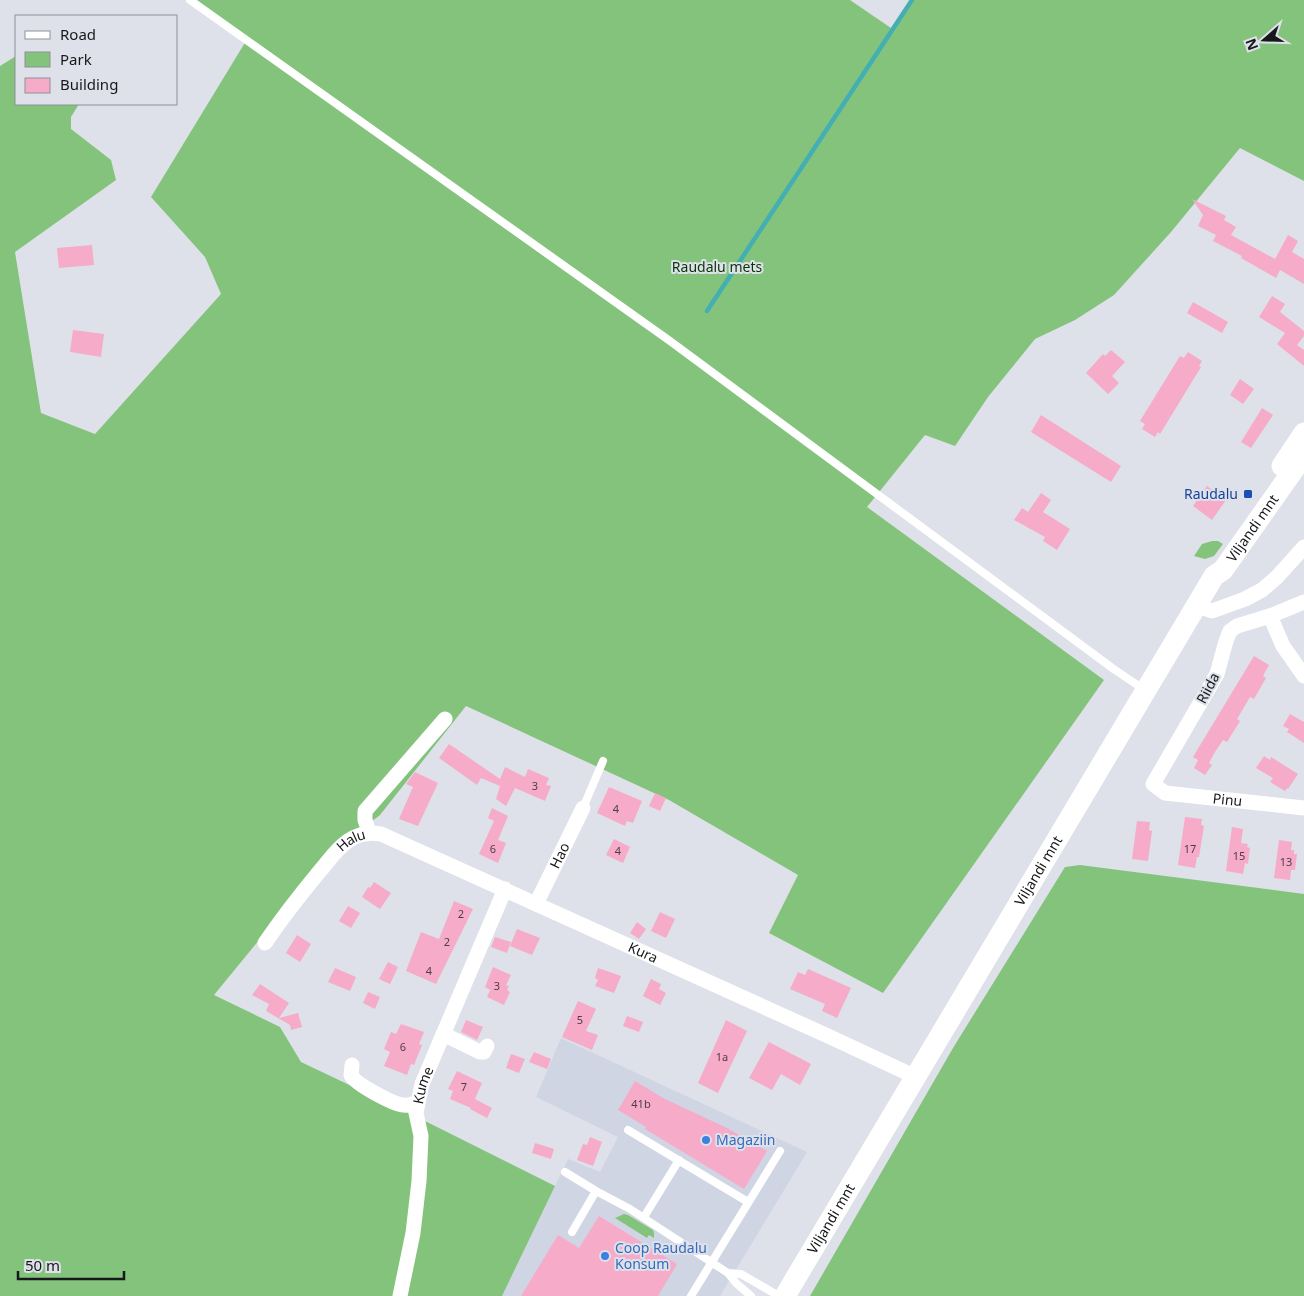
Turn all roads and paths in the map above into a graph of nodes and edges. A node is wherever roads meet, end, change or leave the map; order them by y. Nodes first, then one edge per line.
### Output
1 (190, 0) edge
2 (1304, 433) edge
3 (1304, 455) edge
4 (1304, 547) edge
5 (1214, 576) junction
6 (1304, 602) edge
7 (1197, 606) junction
8 (1270, 616) junction
9 (1304, 676) edge
10 (1146, 691) junction
11 (446, 719) dead end
12 (604, 761) dead end
13 (1153, 784) joint
14 (583, 808) joint
15 (1304, 808) edge
16 (369, 832) junction
17 (505, 889) junction
18 (536, 904) junction
19 (265, 943) dead end
20 (443, 1034) junction
21 (487, 1046) dead end
22 (352, 1065) dead end
23 (916, 1078) junction
24 (418, 1102) junction
25 (628, 1130) dead end
26 (780, 1151) dead end
27 (679, 1160) junction
28 (565, 1172) dead end
29 (596, 1191) junction
30 (748, 1202) junction
31 (644, 1217) junction
32 (572, 1232) dead end
33 (711, 1262) junction
34 (728, 1272) junction
35 (400, 1296) edge
36 (690, 1296) edge
37 (752, 1296) edge
38 (779, 1296) edge
39 (784, 1296) edge

1 - 10 lane
2 - 5 main road
3 - 5 main road, Viljandi mnt
4 - 7 street
5 - 7 main road, Viljandi mnt
6 - 8 street, Riida
7 - 10 main road, Viljandi mnt
8 - 9 street
8 - 13 street, Riida
10 - 23 main road, Viljandi mnt
11 - 16 street, Halu
12 - 14 lane
13 - 15 street, Pinu
14 - 18 street, Hao
16 - 17 street, Kura
16 - 19 street, Halu
17 - 18 street, Kura
17 - 20 street, Kume
18 - 23 street, Kura
20 - 21 street
20 - 24 street, Kume
22 - 24 street
23 - 39 main road, Viljandi mnt
24 - 35 street, Kume
25 - 27 lane
26 - 30 lane
27 - 30 lane
27 - 31 lane
28 - 29 lane
29 - 31 lane
29 - 32 lane
30 - 33 lane
31 - 33 lane
33 - 34 lane
33 - 36 lane
34 - 37 lane
34 - 38 lane

